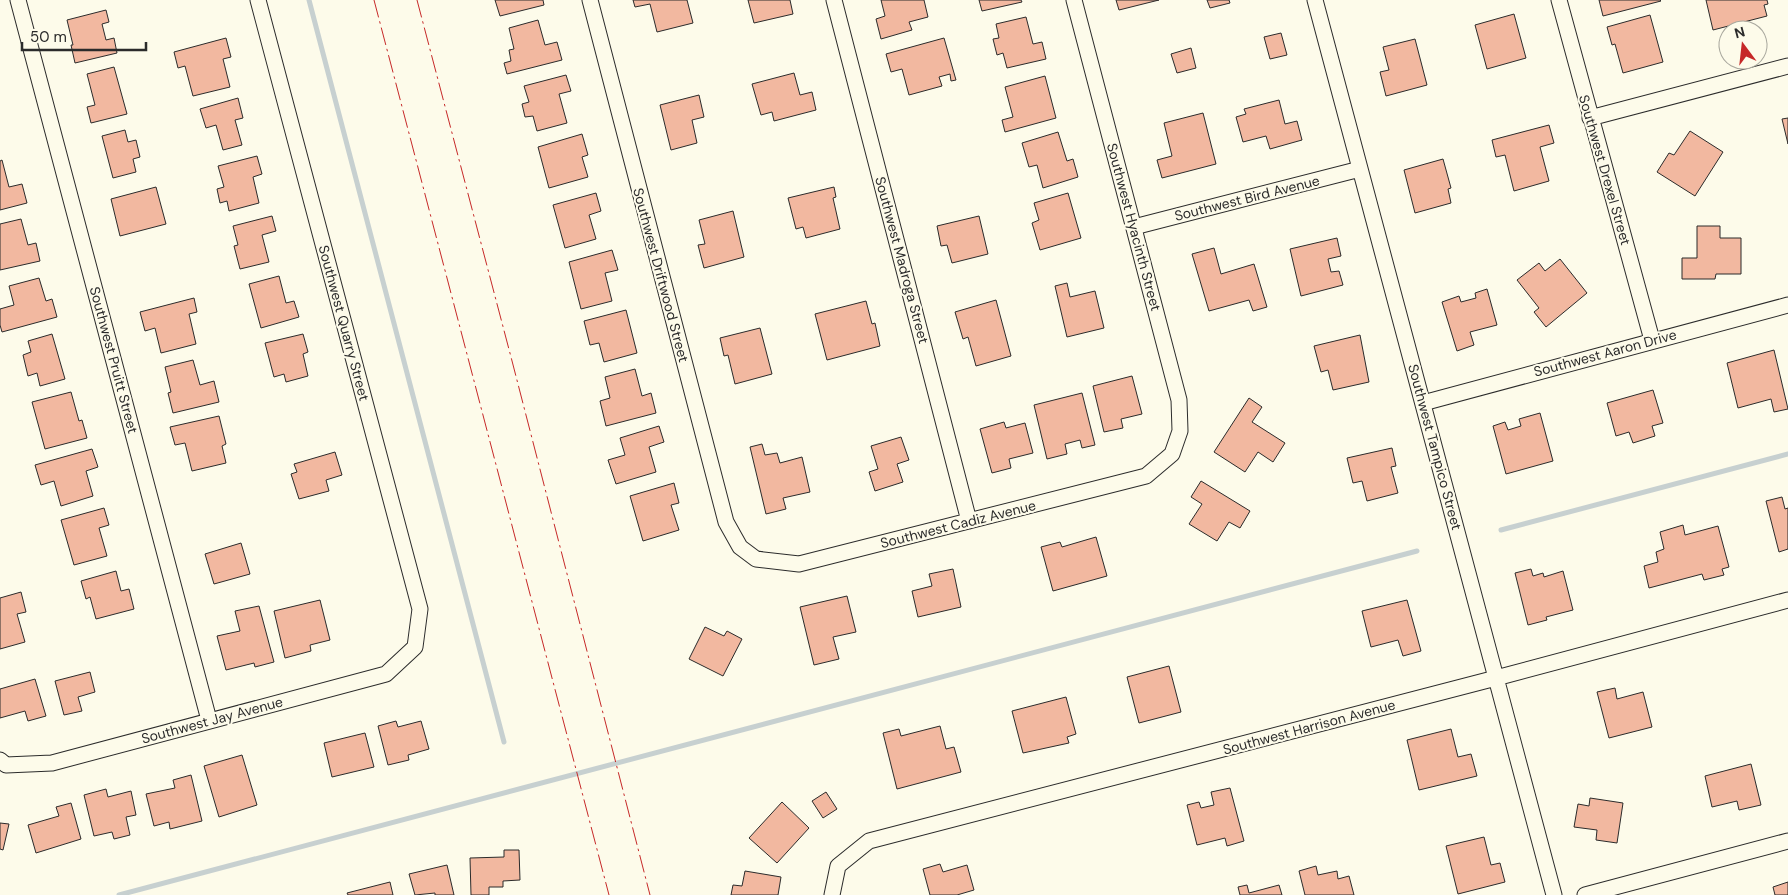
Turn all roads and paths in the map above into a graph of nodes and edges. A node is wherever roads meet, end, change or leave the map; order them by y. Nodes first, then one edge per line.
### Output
1 (18, 0) edge
2 (258, 0) edge
3 (590, 0) edge
4 (834, 0) edge
5 (1074, 0) edge
6 (1315, 0) edge
7 (1559, 0) edge
8 (1788, 66) edge
9 (1590, 118) junction
10 (1360, 169) junction
11 (1134, 227) junction
12 (1788, 305) edge
13 (1652, 340) junction
14 (1423, 402) junction
15 (1172, 454) joint
16 (970, 521) junction
17 (740, 547) joint
18 (1788, 600) edge
19 (415, 647) joint
20 (1496, 678) junction
21 (209, 720) junction
22 (0, 760) edge
23 (1788, 841) edge
24 (832, 895) edge
25 (1554, 895) edge
26 (1585, 895) edge

1 - 21 street, Southwest Pruitt Street
2 - 19 street, Southwest Quarry Street
3 - 17 street, Southwest Driftwood Street
4 - 16 street, Southwest Madroga Street
5 - 11 street, Southwest Hyacinth Street
6 - 10 street, Southwest Tampico Street
7 - 9 street, Southwest Drexel Street
8 - 9 street
9 - 13 street, Southwest Drexel Street
10 - 11 street, Southwest Bird Avenue
10 - 14 street, Southwest Tampico Street
11 - 15 street, Southwest Hyacinth Street
12 - 13 street, Southwest Aaron Drive
13 - 14 street, Southwest Aaron Drive
14 - 20 street, Southwest Tampico Street
15 - 16 street, Southwest Cadiz Avenue
16 - 17 street, Southwest Cadiz Avenue
18 - 20 street, Southwest Harrison Avenue
19 - 21 street, Southwest Jay Avenue
20 - 24 street, Southwest Harrison Avenue
20 - 25 street, Southwest Tampico Street
21 - 22 street, Southwest Jay Avenue
23 - 26 street

